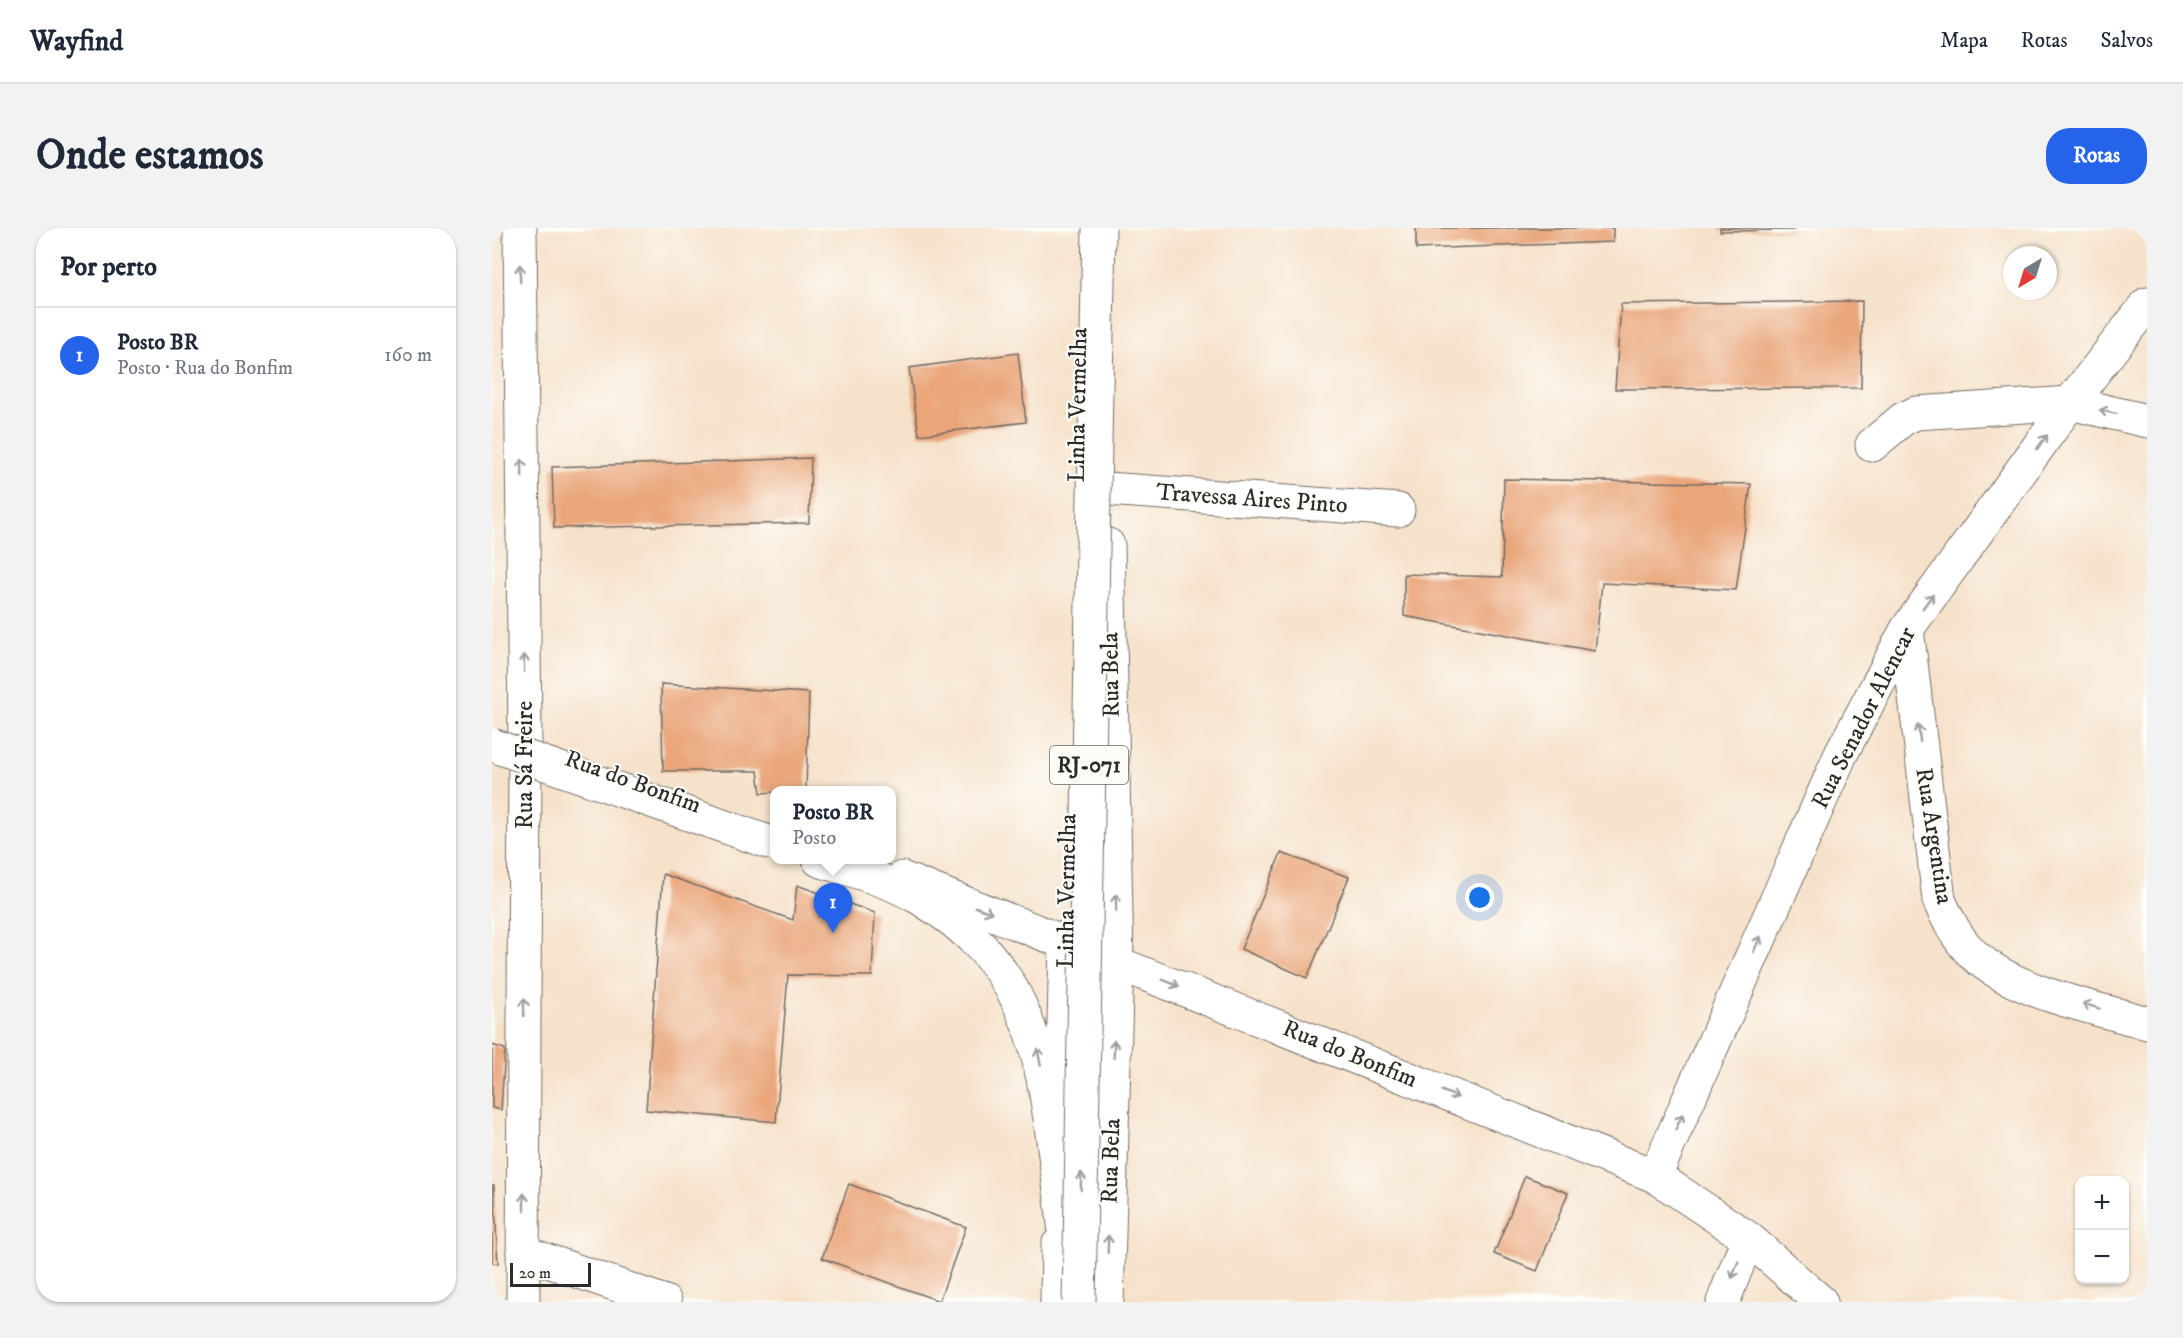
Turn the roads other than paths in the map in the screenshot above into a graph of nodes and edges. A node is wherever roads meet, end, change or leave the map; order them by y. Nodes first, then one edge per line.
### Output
1 (520, 228) edge
2 (1083, 228) edge
3 (1099, 228) edge
4 (1111, 228) edge
5 (2147, 304) edge
6 (2070, 403) junction
7 (2147, 421) edge
8 (1872, 445) dead end
9 (1107, 489) junction
10 (1398, 510) dead end
11 (1907, 629) junction
12 (492, 731) edge
13 (525, 743) junction
14 (492, 745) edge
15 (770, 831) edge
16 (770, 843) edge
17 (831, 864) edge
18 (861, 864) edge
19 (1117, 961) junction
20 (2147, 1023) edge
21 (1655, 1176) junction
22 (1748, 1238) junction
23 (524, 1252) junction
24 (523, 1302) edge
25 (665, 1302) edge
26 (1057, 1302) edge
27 (1070, 1302) edge
28 (1079, 1302) edge
29 (1107, 1302) edge
30 (1722, 1302) edge
31 (1821, 1302) edge

13 -> 1 main road, Rua Sá Freire
2 - 26 main road, Linha Vermelha / RJ-071
28 -> 3 main road, Linha Vermelha / RJ-071, bridge
4 - 9 main road, Rua Bela
5 - 6 main road, Rua Senador Alencar
7 -> 6 main road
6 - 8 main road
11 -> 6 main road, Rua Senador Alencar
9 - 10 main road, Travessa Aires Pinto
19 -> 9 main road, Rua Bela
20 -> 11 main road, Rua Argentina
21 -> 11 main road, Rua Senador Alencar
12 - 13 main road, Rua do Bonfim
13 - 15 main road, Rua do Bonfim
23 -> 13 main road, Rua Sá Freire
14 - 16 main road, bridge
27 -> 17 main road
18 -> 19 main road, Rua do Bonfim
19 -> 21 main road, Rua do Bonfim
29 -> 19 main road, Rua Bela
21 - 22 main road, Rua do Bonfim
22 -> 30 main road
22 - 31 main road, Rua do Bonfim
23 - 24 main road, Rua Sá Freire
23 - 25 main road

